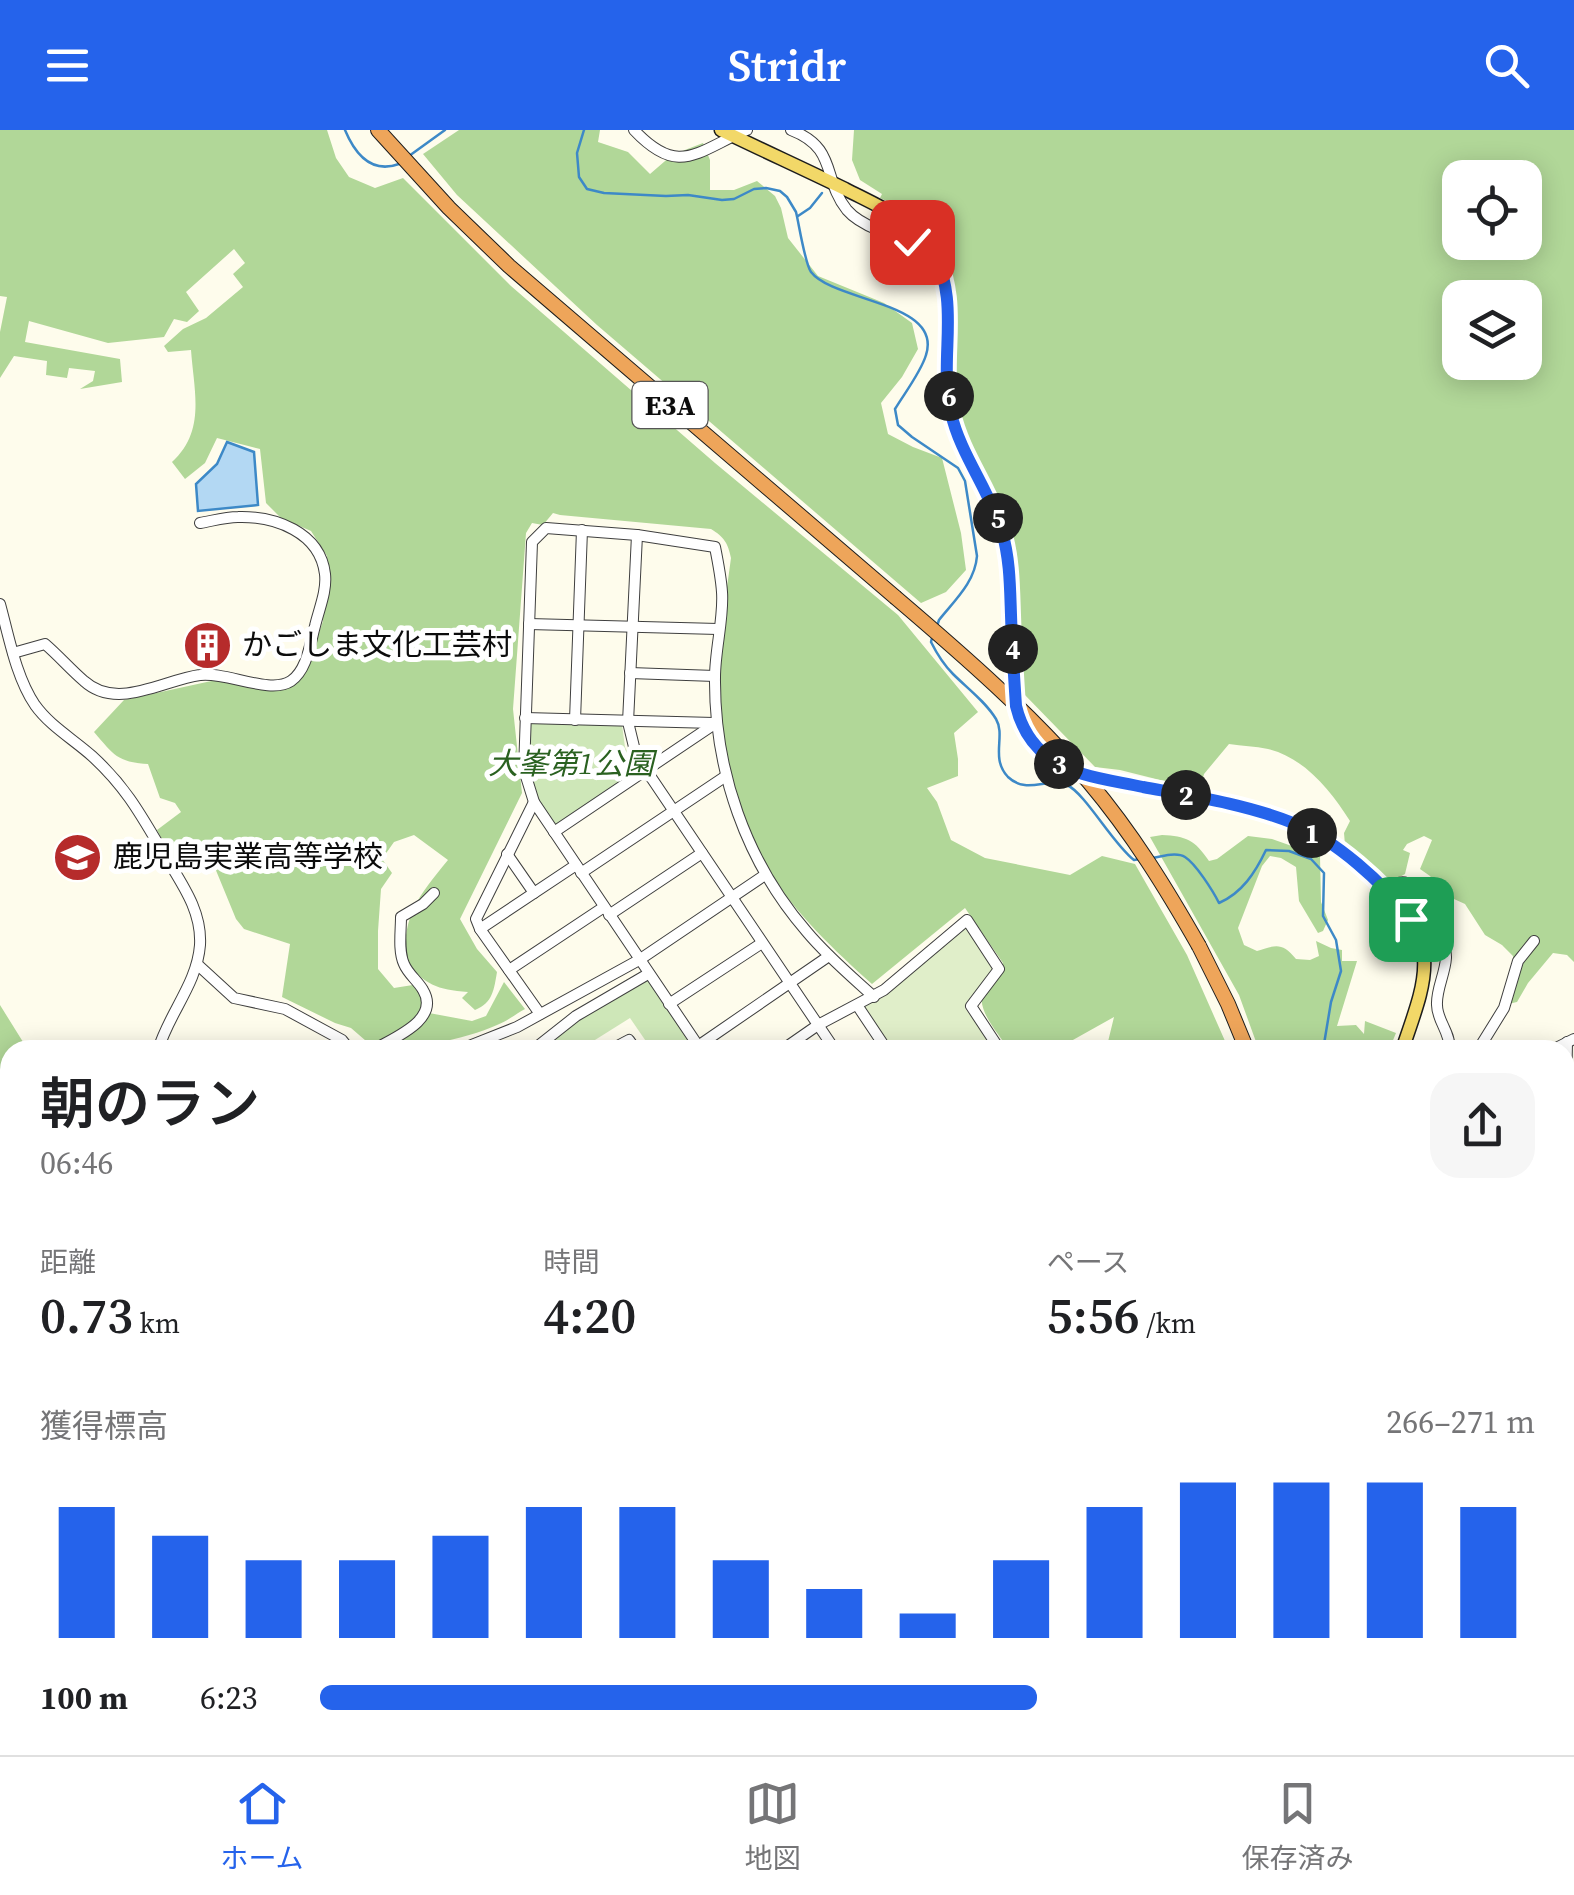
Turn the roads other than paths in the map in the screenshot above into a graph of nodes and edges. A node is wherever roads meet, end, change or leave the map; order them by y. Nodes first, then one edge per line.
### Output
1 (378, 130) edge
2 (634, 130) edge
3 (791, 130) edge
4 (734, 132) edge
5 (834, 184) junction
6 (932, 248) junction
7 (200, 523) dead end
8 (582, 530) junction
9 (637, 535) junction
10 (0, 604) edge
11 (529, 624) junction
12 (579, 625) junction
13 (634, 626) junction
14 (718, 629) junction
15 (14, 653) junction
16 (630, 672) junction
17 (715, 676) junction
18 (525, 718) junction
19 (575, 720) junction
20 (628, 722) junction
21 (716, 723) junction
22 (645, 770) junction
23 (726, 776) junction
24 (534, 802) junction
25 (673, 812) junction
26 (554, 832) junction
27 (702, 853) junction
28 (507, 854) junction
29 (579, 869) junction
30 (765, 875) junction
31 (1386, 890) junction
32 (434, 893) dead end
33 (534, 893) junction
34 (732, 898) junction
35 (607, 911) junction
36 (480, 929) junction
37 (1534, 941) dead end
38 (762, 943) junction
39 (829, 956) junction
40 (639, 960) junction
41 (198, 965) junction
42 (509, 970) junction
43 (648, 974) junction
44 (790, 985) junction
45 (874, 997) junction
46 (670, 1004) junction
47 (857, 1006) junction
48 (540, 1014) junction
49 (818, 1026) junction
50 (161, 1040) edge
51 (342, 1040) edge
52 (391, 1040) edge
53 (486, 1040) edge
54 (545, 1040) edge
55 (694, 1040) edge
56 (711, 1040) edge
57 (797, 1040) edge
58 (828, 1040) edge
59 (880, 1040) edge
60 (994, 1040) edge
61 (1243, 1040) edge
62 (1405, 1040) edge
63 (1450, 1040) edge
64 (1484, 1040) edge

1 - 61 highway, E3A, bridge
2 - 4 street
3 - 5 street
4 - 5 main road
5 - 6 main road
5 - 6 street
6 - 31 main road
7 - 15 street
8 - 9 street
8 - 11 street
8 - 12 street
9 - 13 street
9 - 14 street
10 - 15 street
11 - 12 street
11 - 18 street
12 - 13 street
12 - 19 street
13 - 14 street
13 - 16 street
14 - 17 street
15 - 41 street
16 - 17 street
16 - 20 street
17 - 21 street
18 - 19 street
18 - 24 street
19 - 20 street
20 - 21 street
20 - 22 street
21 - 22 street
21 - 23 street
22 - 25 street
22 - 26 street
23 - 25 street
23 - 30 street
24 - 26 street
24 - 28 street
25 - 27 street
25 - 29 street
26 - 29 street
27 - 34 street
27 - 35 street
28 - 33 street
28 - 36 street
29 - 33 street
29 - 35 street
30 - 34 street
30 - 39 street
31 - 62 main road
31 - 63 street
32 - 52 street
33 - 36 street
34 - 38 street
34 - 40 street
35 - 40 street
35 - 42 street
36 - 42 street
37 - 64 street
38 - 44 street
38 - 46 street
39 - 44 street
39 - 45 street
40 - 43 street
40 - 48 street
41 - 50 street
41 - 51 street
42 - 48 street
43 - 46 street
43 - 54 street
44 - 49 street
44 - 56 street
45 - 47 street
45 - 60 street
46 - 55 street
47 - 49 street
47 - 59 street
48 - 53 street
49 - 57 street
49 - 58 street

